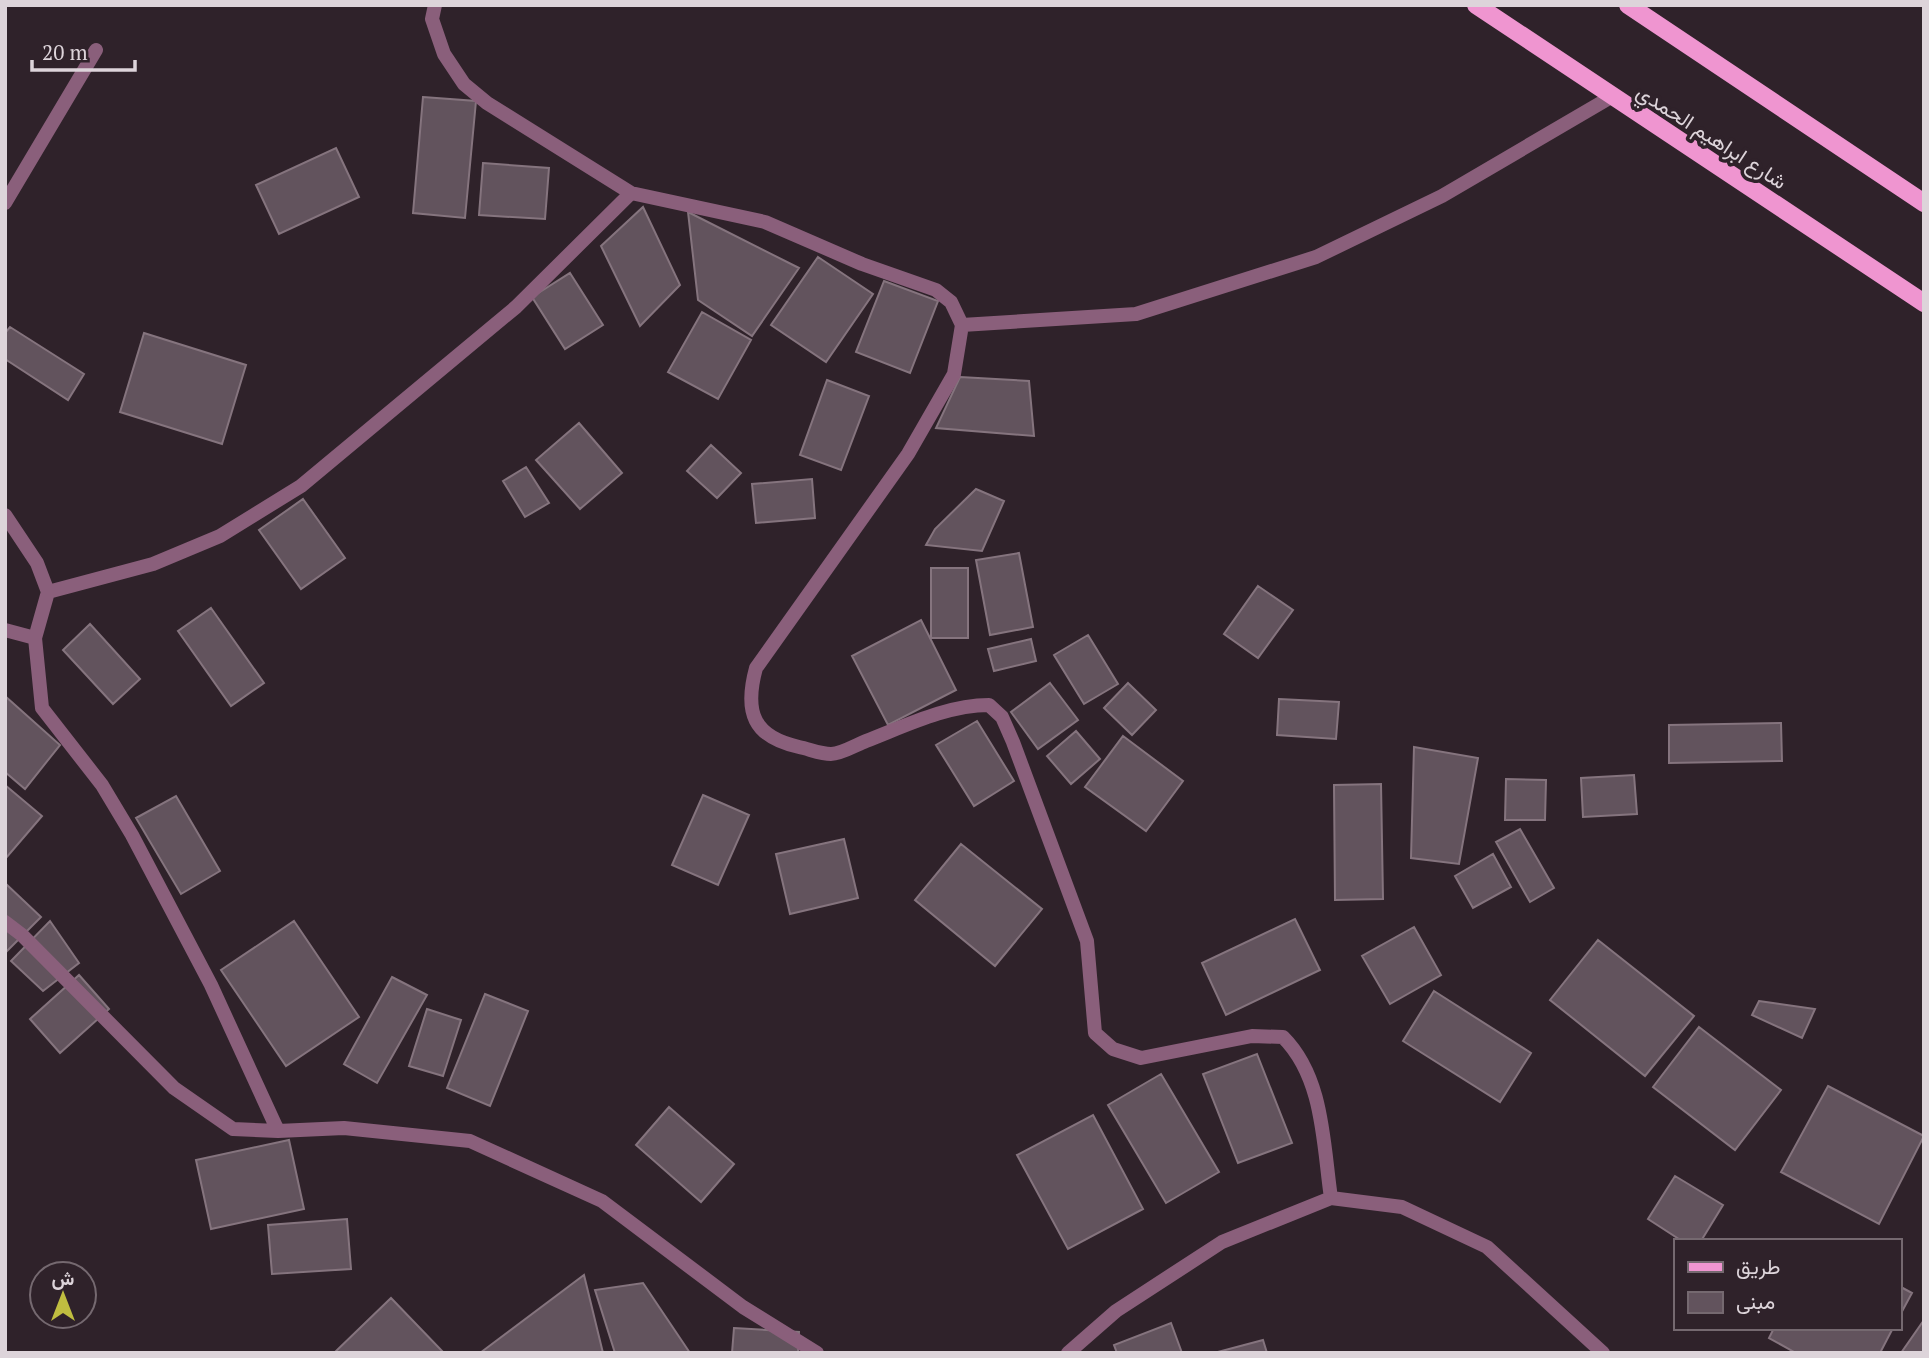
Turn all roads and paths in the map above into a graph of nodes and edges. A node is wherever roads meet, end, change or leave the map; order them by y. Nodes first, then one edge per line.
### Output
1 (435, 5) edge
2 (1476, 5) edge
3 (1628, 5) edge
4 (96, 50) dead end
5 (1611, 97) junction
6 (631, 193) junction
7 (5, 203) edge
8 (1924, 203) edge
9 (1924, 303) edge
10 (962, 325) junction
11 (5, 515) edge
12 (48, 592) junction
13 (5, 630) edge
14 (34, 638) junction
15 (5, 922) edge
16 (278, 1131) junction
17 (1331, 1198) junction
18 (817, 1353) edge
19 (1068, 1353) edge
20 (1603, 1353) edge

1 - 6 street
2 - 5 main road, شارع ابراهيم الحمدي
3 - 8 main road
4 - 7 street
5 - 9 main road, شارع ابراهيم الحمدي
5 - 10 street
6 - 10 street
6 - 12 street
10 - 17 street
11 - 12 street
12 - 14 street
13 - 14 street
14 - 16 street
15 - 16 street
16 - 18 street
17 - 19 street
17 - 20 street

